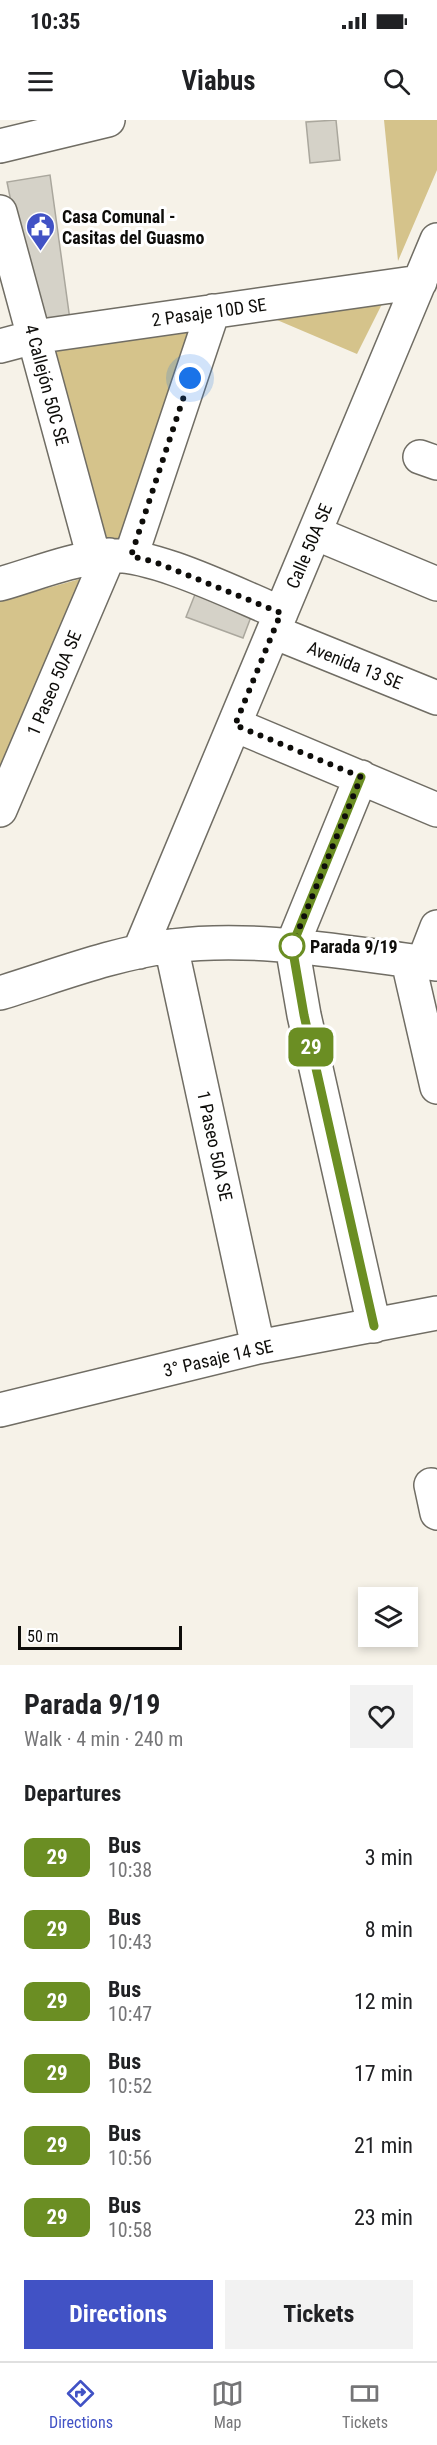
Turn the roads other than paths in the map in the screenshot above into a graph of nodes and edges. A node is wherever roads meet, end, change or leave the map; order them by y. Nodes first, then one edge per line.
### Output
1 (108, 120) edge
2 (57, 125) edge
3 (0, 146) edge
4 (0, 212) edge
5 (437, 240) edge
6 (420, 282) junction
7 (213, 311) junction
8 (34, 337) junction
9 (0, 346) edge
10 (315, 533) junction
11 (111, 556) junction
12 (0, 584) edge
13 (437, 584) edge
14 (278, 622) junction
15 (437, 698) edge
16 (235, 725) junction
17 (361, 777) junction
18 (0, 810) edge
19 (437, 810) edge
20 (437, 927) edge
21 (171, 946) junction
22 (292, 946) junction
23 (139, 952) junction
24 (423, 963) edge
25 (0, 993) edge
26 (437, 1087) edge
27 (437, 1313) edge
28 (374, 1326) junction
29 (258, 1347) junction
30 (0, 1410) edge

1 - 2 street
2 - 3 street
4 - 8 street, 4 Callejón 50C SE
5 - 6 street, Calle 50A SE
6 - 7 street, 2 Pasaje 10D SE
6 - 10 street, Calle 50A SE
7 - 8 street, 2 Pasaje 10D SE
7 - 11 street, 1 Paseo 50A SE
8 - 9 street, 2 Pasaje 10D SE
8 - 11 street, 4 Callejón 50C SE
10 - 13 street
10 - 14 street, Calle 50A SE
11 - 12 street
11 - 14 street, Avenida 13 SE
11 - 18 street, 1 Paseo 50A SE
14 - 15 street, Avenida 13 SE
14 - 16 street, Calle 50A SE
16 - 17 street
16 - 23 street, Calle 50A SE
17 - 19 street
17 - 22 street
20 - 24 street
21 - 22 street
21 - 23 street
21 - 29 street, 1 Paseo 50A SE
22 - 24 street
22 - 28 street
23 - 25 street
24 - 26 street
27 - 28 street, 3° Pasaje 14 SE
28 - 29 street, 3° Pasaje 14 SE
29 - 30 street, 3° Pasaje 14 SE

